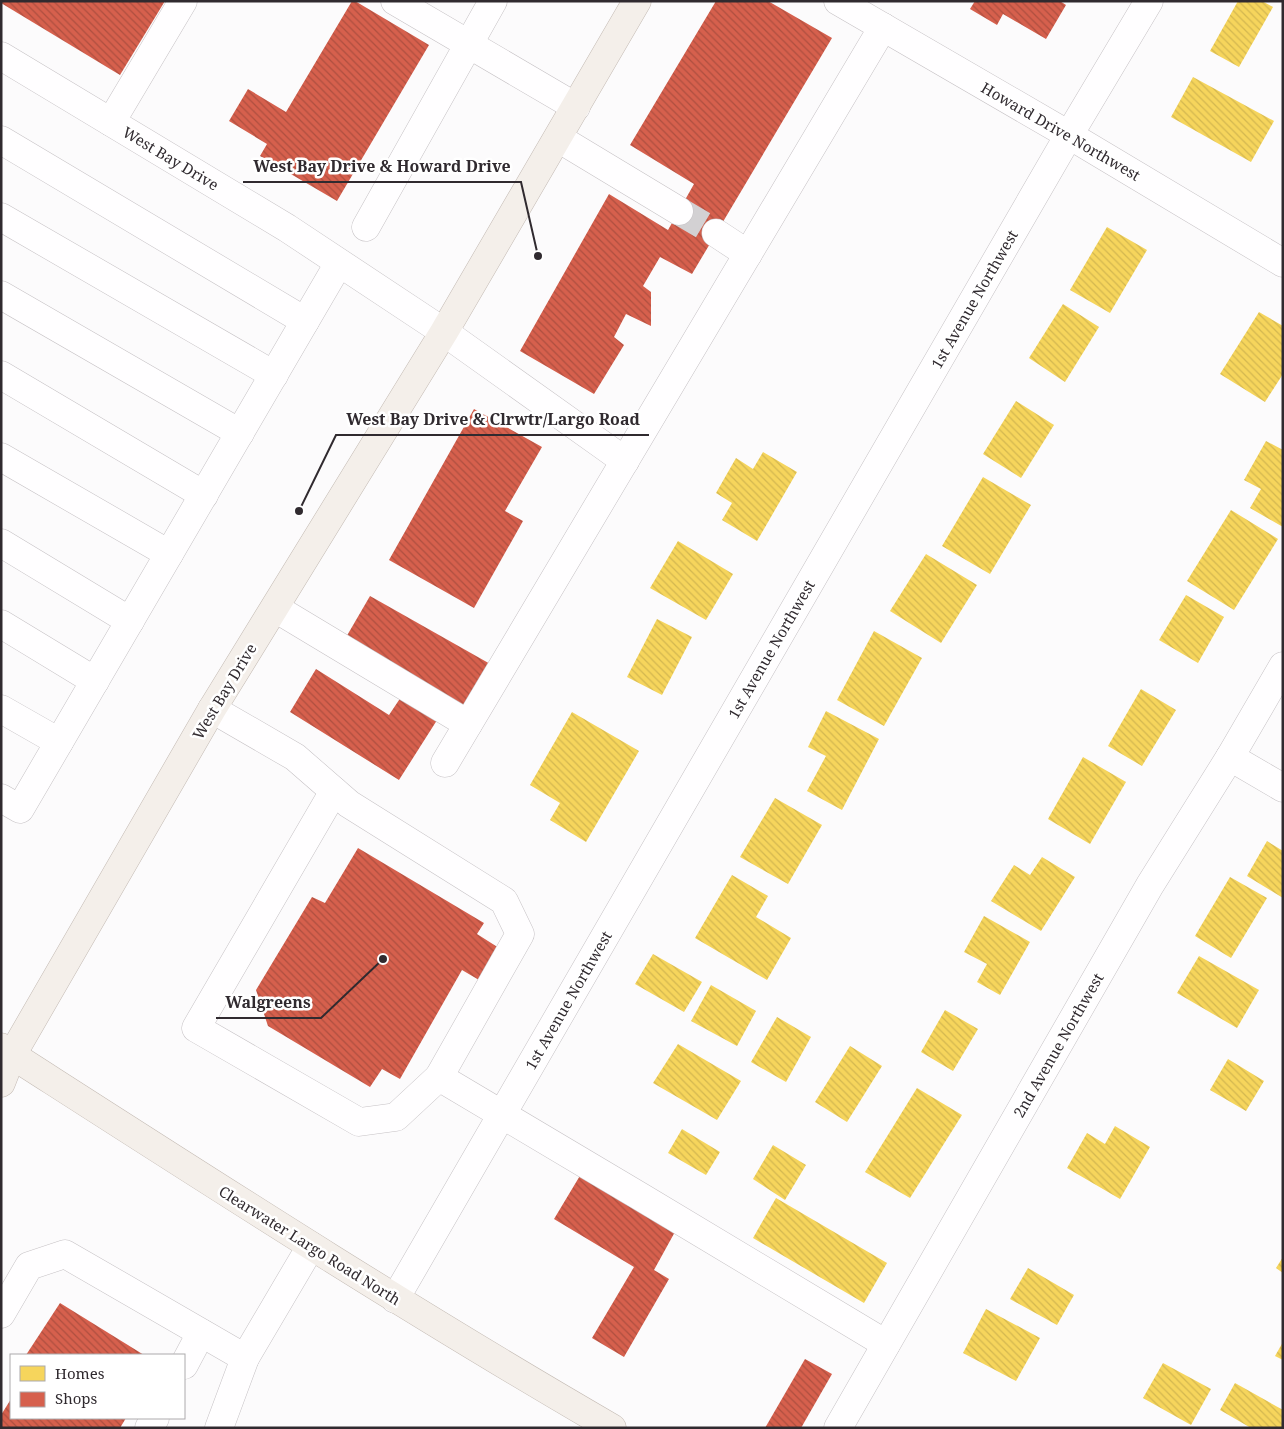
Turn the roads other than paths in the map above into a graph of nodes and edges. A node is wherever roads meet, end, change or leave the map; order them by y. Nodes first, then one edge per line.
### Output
1 (183, 1) edge
2 (395, 1) edge
3 (493, 1) edge
4 (637, 1) edge
5 (838, 1) edge
6 (1149, 1) edge
7 (883, 27) junction
8 (469, 44) junction
9 (1, 56) edge
10 (576, 107) junction
11 (111, 122) junction
12 (1069, 134) junction
13 (558, 138) junction
14 (1, 140) edge
15 (679, 211) tunnel mouth
16 (1, 217) edge
17 (366, 227) dead end
18 (716, 234) tunnel mouth
19 (748, 254) junction
20 (339, 263) junction
21 (1283, 263) edge
22 (1, 295) edge
23 (305, 322) junction
24 (444, 332) junction
25 (1, 375) edge
26 (274, 375) junction
27 (240, 433) junction
28 (1, 457) edge
29 (624, 461) junction
30 (204, 495) junction
31 (1, 543) edge
32 (169, 554) junction
33 (275, 608) junction
34 (130, 621) junction
35 (1, 624) edge
36 (1283, 666) edge
37 (95, 681) junction
38 (1, 709) edge
39 (212, 709) junction
40 (468, 724) junction
41 (59, 742) junction
42 (1230, 757) junction
43 (445, 763) dead end
44 (1283, 788) edge
45 (334, 791) junction
46 (1, 798) edge
47 (4, 1054) edge
48 (439, 1077) junction
49 (1, 1084) edge
50 (502, 1114) junction
51 (311, 1246) junction
52 (396, 1299) junction
53 (2, 1312) edge
54 (201, 1333) junction
55 (886, 1344) junction
56 (245, 1358) junction
57 (185, 1363) edge
58 (222, 1426) edge
59 (612, 1428) edge
60 (838, 1428) edge

1 - 11 street
2 - 8 street
3 - 8 street
4 - 10 main road, West Bay Drive
5 - 7 street, Howard Drive Northwest
6 - 12 street, 1st Avenue Northwest
7 - 12 street, Howard Drive Northwest
7 - 19 street
8 - 10 street
8 - 17 street
9 - 11 street, West Bay Drive
10 - 13 main road, West Bay Drive
11 - 20 street, West Bay Drive
12 - 21 street, Howard Drive Northwest
12 - 50 street, 1st Avenue Northwest
13 - 15 street
13 - 24 main road, West Bay Drive
14 - 23 street
16 - 26 street
18 - 19 street
19 - 29 street
20 - 23 street
20 - 24 street, West Bay Drive
22 - 27 street
23 - 26 street
24 - 29 street, West Bay Drive
24 - 33 main road, West Bay Drive
25 - 30 street
26 - 27 street
27 - 30 street
28 - 32 street
29 - 40 street
30 - 32 street
31 - 34 street
32 - 34 street
33 - 39 main road, West Bay Drive
33 - 40 street
34 - 37 street
35 - 37 street
36 - 42 street, 2nd Avenue Northwest
37 - 41 street
38 - 41 street
39 - 45 street
39 - 47 main road, West Bay Drive
40 - 43 street
41 - 46 street
42 - 44 street
42 - 55 street, 2nd Avenue Northwest
45 - 48 street
45 - 48 street
47 - 49 main road, West Bay Drive
47 - 51 main road, Clearwater Largo Road North
48 - 50 street
50 - 52 street, 1st Avenue Northwest
50 - 55 street
51 - 52 main road, Clearwater Largo Road North
51 - 56 street
52 - 59 main road, Clearwater Largo Road North
53 - 54 street
54 - 56 street
54 - 57 street
55 - 60 street, 2nd Avenue Northwest
56 - 58 street

